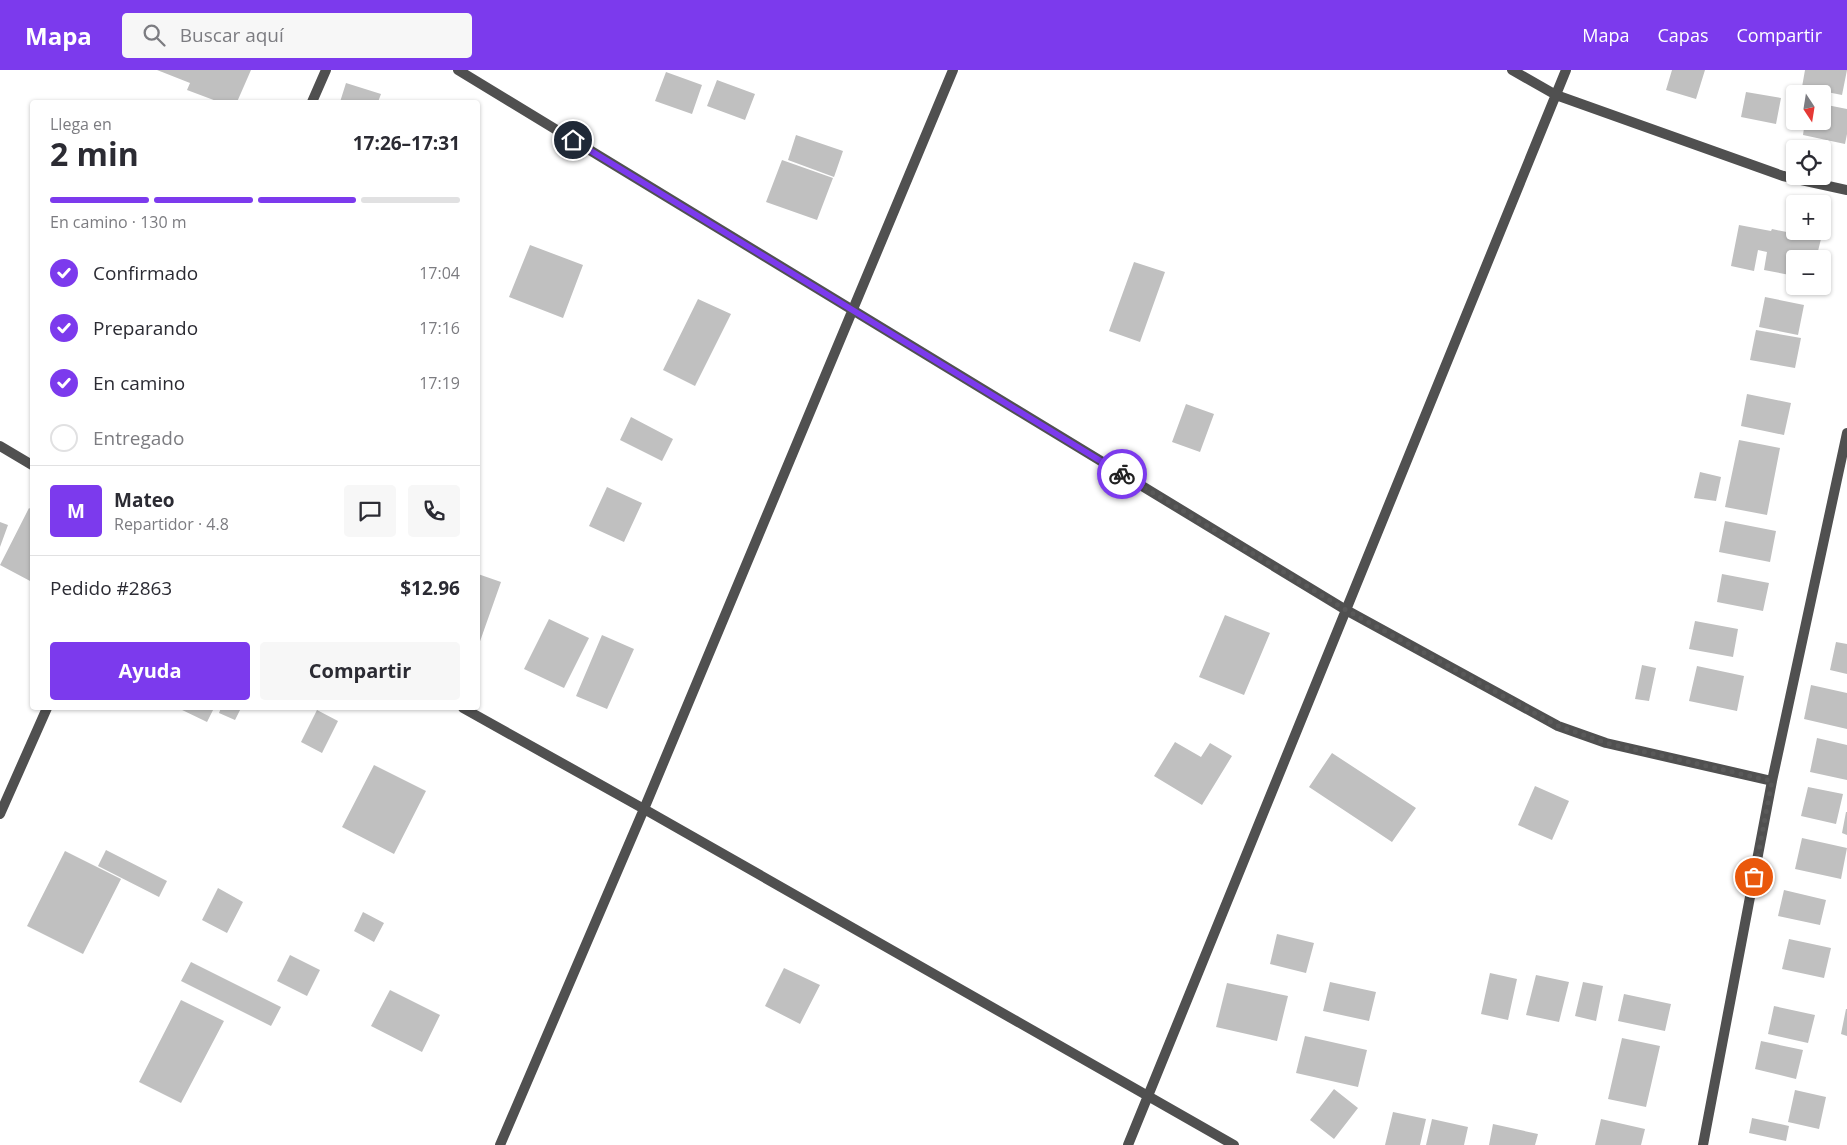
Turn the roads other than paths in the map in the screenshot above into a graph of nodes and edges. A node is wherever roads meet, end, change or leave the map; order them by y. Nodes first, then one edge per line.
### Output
1 (326, 70) edge
2 (458, 70) edge
3 (953, 70) edge
4 (1512, 70) edge
5 (1566, 70) edge
6 (1556, 95) junction
7 (313, 100) edge
8 (1847, 190) edge
9 (853, 310) junction
10 (1847, 433) edge
11 (0, 446) edge
12 (30, 464) edge
13 (1346, 610) junction
14 (46, 710) edge
15 (467, 710) edge
16 (1772, 781) junction
17 (644, 809) junction
18 (0, 814) edge
19 (1148, 1096) junction
20 (500, 1145) edge
21 (1128, 1145) edge
22 (1234, 1145) edge
23 (1703, 1145) edge

1 - 7 street
2 - 9 street
3 - 9 street
4 - 6 street
5 - 6 street
6 - 8 street
6 - 13 street
9 - 13 street
9 - 17 street
10 - 16 street
11 - 12 street
13 - 16 street
13 - 19 street
14 - 18 street
15 - 17 street
16 - 23 street
17 - 19 street
17 - 20 street
19 - 21 street
19 - 22 street

